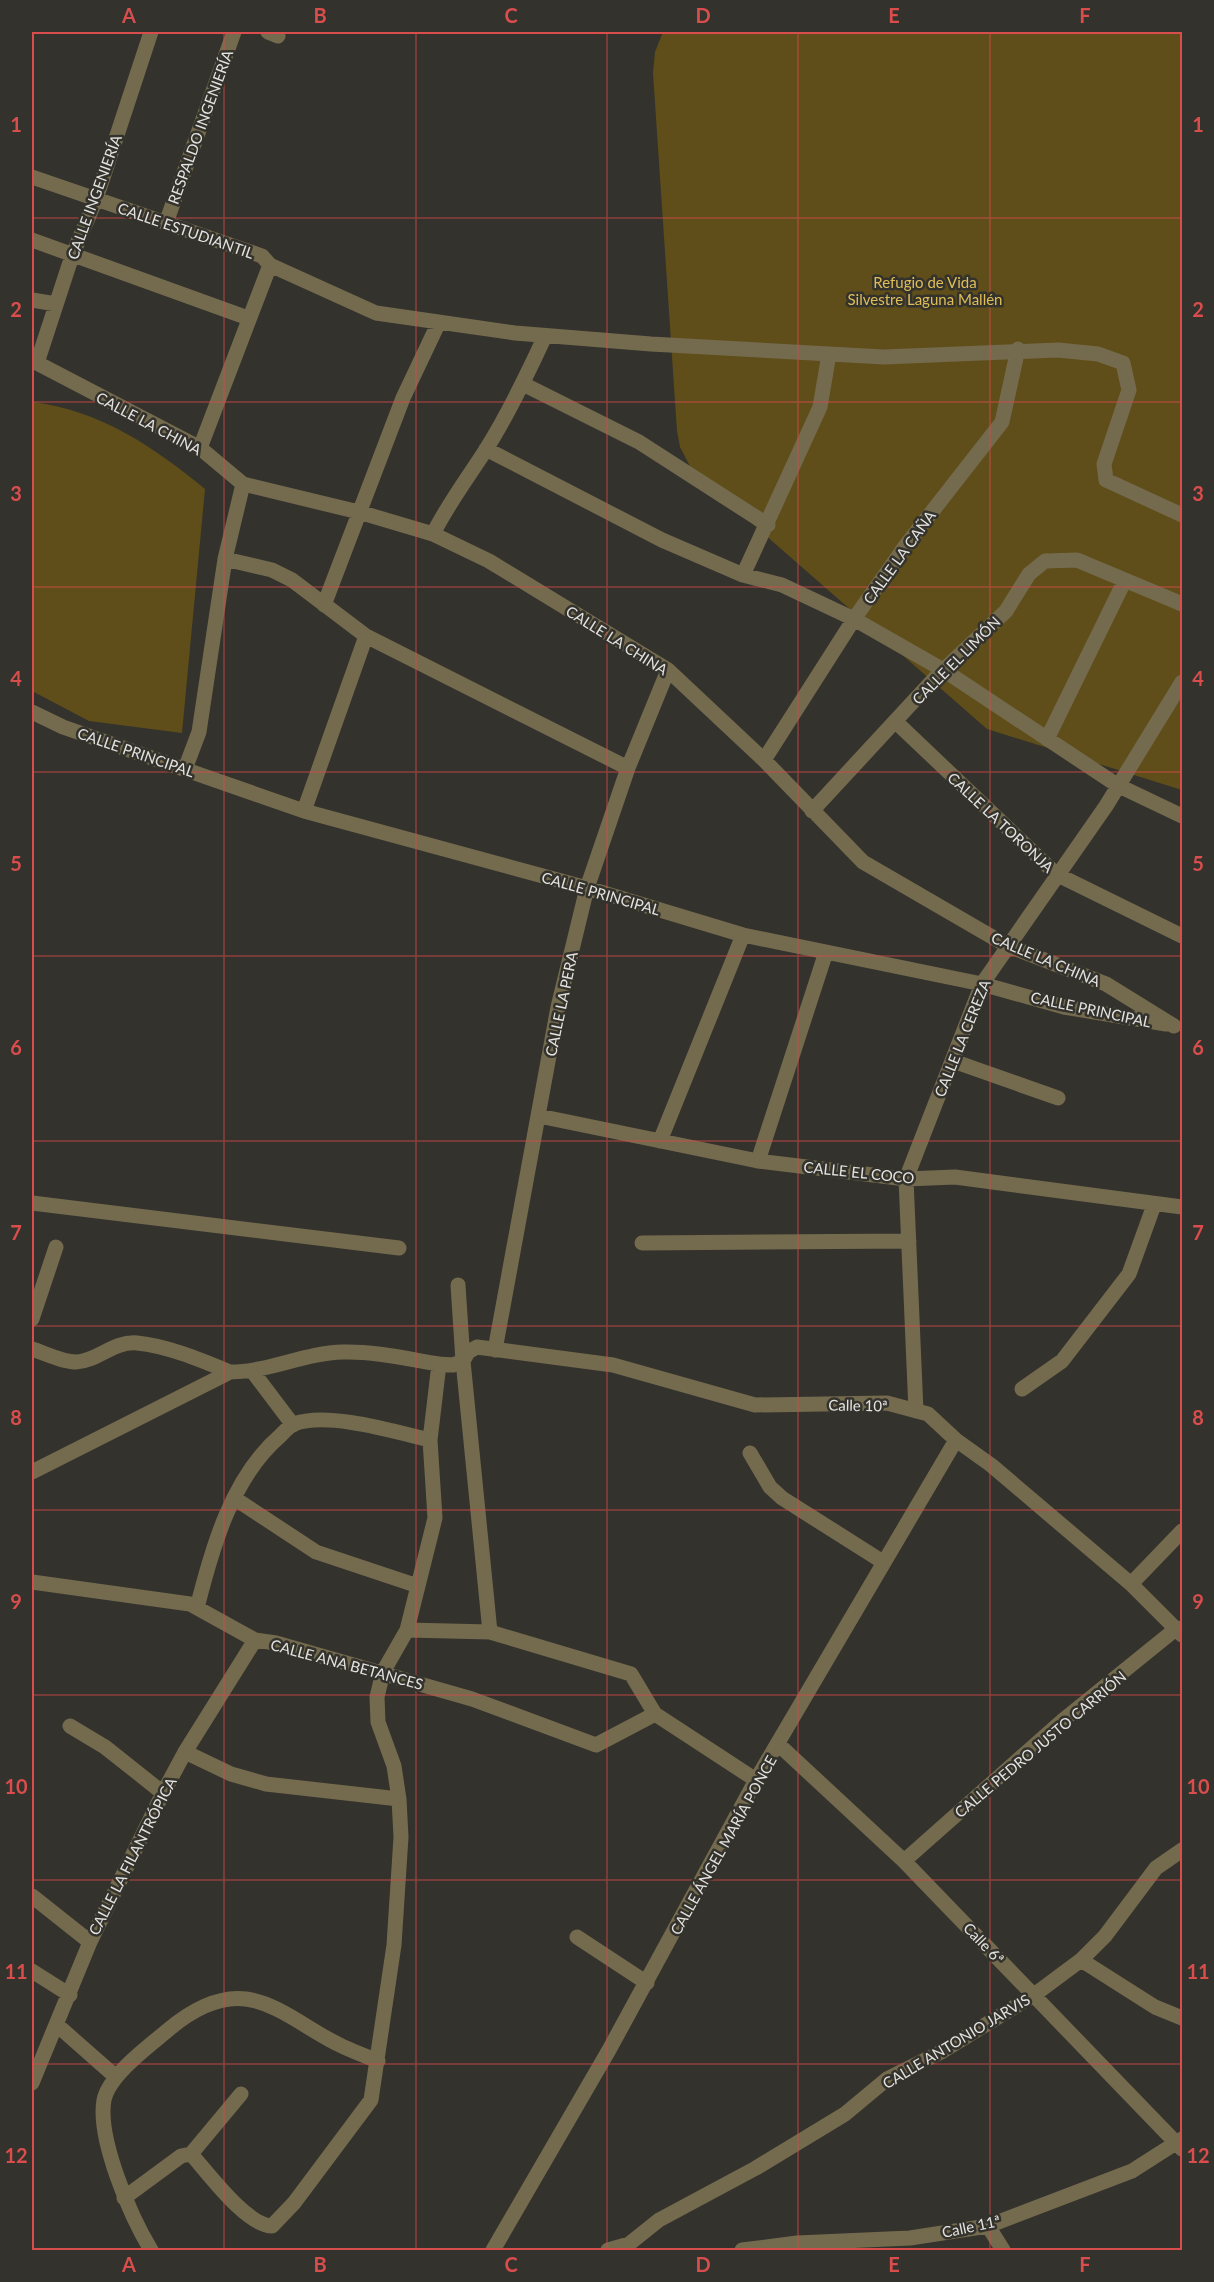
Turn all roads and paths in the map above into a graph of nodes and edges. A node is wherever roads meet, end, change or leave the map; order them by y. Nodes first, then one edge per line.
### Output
1 (151, 32) edge
2 (234, 32) edge
3 (32, 177) edge
4 (96, 199) junction
5 (166, 223) junction
6 (32, 240) edge
7 (72, 256) junction
8 (270, 264) junction
9 (32, 300) edge
10 (56, 304) junction
11 (248, 318) junction
12 (439, 322) junction
13 (544, 336) junction
14 (1018, 349) junction
15 (829, 354) junction
16 (34, 363) edge
17 (523, 384) junction
18 (200, 448) junction
19 (486, 449) junction
20 (243, 484) junction
21 (358, 512) junction
22 (1182, 515) edge
23 (768, 525) junction
24 (433, 534) junction
25 (225, 559) junction
26 (743, 575) junction
27 (1124, 582) junction
28 (1182, 604) edge
29 (324, 605) junction
30 (854, 620) junction
31 (366, 636) junction
32 (668, 670) junction
33 (945, 671) junction
34 (1182, 682) edge
35 (32, 712) edge
36 (896, 722) junction
37 (1047, 739) junction
38 (764, 760) junction
39 (628, 768) junction
40 (185, 769) junction
41 (1117, 785) junction
42 (304, 811) junction
43 (812, 811) junction
44 (1182, 816) edge
45 (1056, 874) junction
46 (587, 888) junction
47 (743, 935) junction
48 (1182, 936) edge
49 (1006, 945) junction
50 (826, 952) junction
51 (982, 984) junction
52 (1178, 1028) edge
53 (953, 1061) junction
54 (1058, 1098) dead end
55 (539, 1116) junction
56 (660, 1142) junction
57 (758, 1161) junction
58 (906, 1179) junction
59 (32, 1203) edge
60 (1154, 1205) junction
61 (1182, 1207) edge
62 (909, 1241) junction
63 (642, 1243) dead end
64 (56, 1247) dead end
65 (399, 1248) dead end
66 (458, 1285) dead end
67 (32, 1319) edge
68 (32, 1349) edge
69 (495, 1350) junction
70 (463, 1361) junction
71 (439, 1364) junction
72 (230, 1372) junction
73 (253, 1372) junction
74 (1022, 1389) dead end
75 (916, 1411) junction
76 (293, 1425) junction
77 (430, 1440) junction
78 (956, 1440) junction
79 (750, 1453) dead end
80 (32, 1472) edge
81 (234, 1498) junction
82 (1182, 1531) edge
83 (883, 1562) junction
84 (32, 1582) edge
85 (1131, 1584) junction
86 (418, 1586) junction
87 (197, 1608) junction
88 (407, 1630) junction
89 (1180, 1631) edge
90 (490, 1632) junction
91 (255, 1640) junction
92 (383, 1672) junction
93 (655, 1714) junction
94 (70, 1726) dead end
95 (778, 1744) junction
96 (185, 1752) junction
97 (756, 1780) junction
98 (164, 1793) junction
99 (399, 1799) junction
100 (1182, 1850) edge
101 (904, 1861) junction
102 (32, 1896) edge
103 (577, 1937) dead end
104 (90, 1942) junction
105 (1081, 1960) junction
106 (32, 1971) edge
107 (646, 1983) junction
108 (70, 1995) junction
109 (1034, 1995) junction
110 (1182, 2018) edge
111 (57, 2025) junction
112 (378, 2061) junction
113 (33, 2075) edge
114 (116, 2077) junction
115 (242, 2094) dead end
116 (1180, 2143) edge
117 (190, 2154) junction
118 (124, 2198) junction
119 (988, 2226) junction
120 (634, 2247) edge
121 (151, 2250) edge
122 (493, 2250) edge
123 (608, 2250) edge
124 (742, 2250) edge
125 (1003, 2250) edge

1 - 4 street, CALLE INGENIERÍA
2 - 5 street, RESPALDO INGENIERÍA
3 - 4 street, CALLE ESTUDIANTIL
4 - 5 street, CALLE ESTUDIANTIL
4 - 7 street, CALLE INGENIERÍA
5 - 8 street, CALLE ESTUDIANTIL
6 - 7 street
7 - 10 street, CALLE INGENIERÍA
7 - 11 street
8 - 11 street
8 - 12 street, CALLE ESTUDIANTIL
9 - 10 street
10 - 16 street, CALLE INGENIERÍA
11 - 18 street
12 - 13 street, CALLE ESTUDIANTIL
12 - 21 street
13 - 15 street, CALLE ESTUDIANTIL
13 - 17 street
14 - 15 street, CALLE ESTUDIANTIL
14 - 22 street, CALLE ESTUDIANTIL
14 - 30 street, CALLE LA CAÑA
15 - 23 street
16 - 18 street, CALLE LA CHINA
17 - 19 street
17 - 23 street
18 - 20 street, CALLE LA CHINA
19 - 24 street
19 - 26 street
20 - 21 street, CALLE LA CHINA
20 - 25 street
21 - 24 street, CALLE LA CHINA
21 - 29 street
23 - 26 street
24 - 32 street, CALLE LA CHINA
25 - 29 street
25 - 40 street
26 - 30 street
27 - 28 street, CALLE EL LIMÓN
27 - 33 street, CALLE EL LIMÓN
27 - 37 street
29 - 31 street
30 - 33 street
30 - 38 street, CALLE LA CAÑA
31 - 39 street
31 - 42 street
32 - 38 street, CALLE LA CHINA
32 - 39 street, CALLE LA PERA
33 - 36 street, CALLE EL LIMÓN
33 - 37 street
34 - 41 street, CALLE LA CEREZA
35 - 40 street, CALLE PRINCIPAL
36 - 43 street, CALLE EL LIMÓN
36 - 45 street, CALLE LA TORONJA
37 - 41 street
38 - 43 street, CALLE LA CHINA
39 - 46 street, CALLE LA PERA
40 - 42 street, CALLE PRINCIPAL
41 - 44 street
41 - 45 street, CALLE LA CEREZA
42 - 46 street, CALLE PRINCIPAL
43 - 49 street, CALLE LA CHINA
45 - 48 street, CALLE LA TORONJA
45 - 49 street, CALLE LA CEREZA
46 - 47 street, CALLE PRINCIPAL
46 - 55 street, CALLE LA PERA
47 - 50 street, CALLE PRINCIPAL
47 - 56 street
49 - 51 street, CALLE LA CEREZA
49 - 52 street, CALLE LA CHINA
50 - 51 street, CALLE PRINCIPAL
50 - 57 street
51 - 52 street, CALLE PRINCIPAL
51 - 53 street, CALLE LA CEREZA
53 - 54 street
53 - 58 street, CALLE LA CEREZA
55 - 56 street, CALLE EL COCO
55 - 69 street, CALLE LA PERA
56 - 57 street, CALLE EL COCO
57 - 58 street, CALLE EL COCO
58 - 60 street, CALLE EL COCO
58 - 62 street, CALLE LA CEREZA
59 - 65 street
60 - 61 street, CALLE EL COCO
60 - 74 street
62 - 63 street
62 - 75 street, CALLE LA CEREZA
64 - 67 street
66 - 70 street
68 - 72 street
69 - 70 street, Calle 10ª
69 - 75 street, Calle 10ª
70 - 71 street
70 - 90 street
71 - 73 street
71 - 77 street
72 - 73 street
72 - 80 street
73 - 76 street
75 - 78 street, Calle 10ª
76 - 77 street
76 - 81 street
77 - 86 street
78 - 83 street, CALLE ÁNGEL MARÍA PONCE
78 - 85 street, Calle 10ª
79 - 83 street
81 - 86 street
81 - 87 street
82 - 85 street
83 - 95 street, CALLE ÁNGEL MARÍA PONCE
84 - 87 street, CALLE ANA BETANCES
85 - 89 street, Calle 10ª
86 - 88 street
87 - 91 street, CALLE ANA BETANCES
88 - 90 street
88 - 92 street
89 - 101 street, CALLE PEDRO JUSTO CARRIÓN
90 - 93 street
91 - 92 street, CALLE ANA BETANCES
91 - 96 street, CALLE LA FILANTRÓPICA
92 - 93 street, CALLE ANA BETANCES
92 - 99 street
93 - 97 street
94 - 98 street
95 - 97 street, CALLE ÁNGEL MARÍA PONCE
95 - 101 street, Calle 6ª
96 - 98 street, CALLE LA FILANTRÓPICA
96 - 99 street
97 - 107 street, CALLE ÁNGEL MARÍA PONCE
98 - 104 street, CALLE LA FILANTRÓPICA
99 - 112 street
100 - 105 street, CALLE ANTONIO JARVIS
101 - 109 street, Calle 6ª
102 - 104 street
103 - 107 street
104 - 108 street, CALLE LA FILANTRÓPICA
105 - 109 street, CALLE ANTONIO JARVIS
105 - 110 street
106 - 108 street
107 - 122 street, CALLE ÁNGEL MARÍA PONCE
108 - 111 street, CALLE LA FILANTRÓPICA
109 - 116 street, Calle 6ª
109 - 120 street, CALLE ANTONIO JARVIS
111 - 113 street, CALLE LA FILANTRÓPICA
111 - 114 street
112 - 114 street
112 - 117 street
114 - 118 street
115 - 117 street
116 - 119 street, Calle 11ª
117 - 118 street
118 - 121 street
119 - 124 street, Calle 11ª
119 - 125 street
120 - 123 street, CALLE ANTONIO JARVIS

